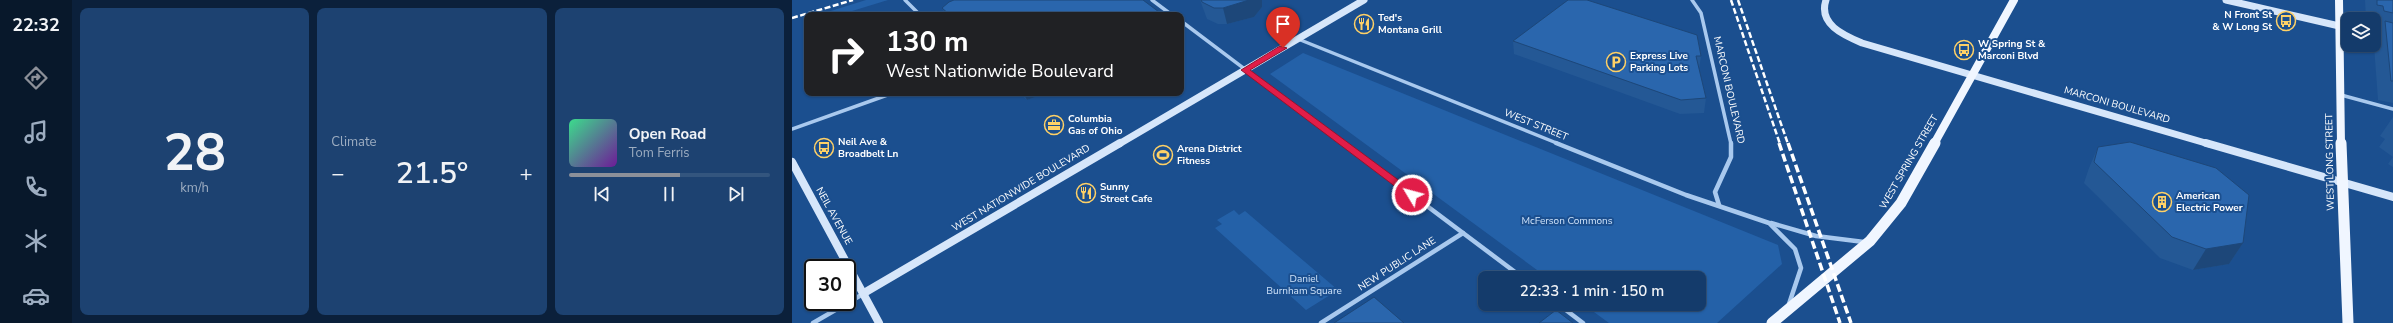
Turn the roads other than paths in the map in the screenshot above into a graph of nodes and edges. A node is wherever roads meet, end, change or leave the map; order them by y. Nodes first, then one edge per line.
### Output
1 (906, 0) edge
2 (1152, 0) edge
3 (1364, 0) edge
4 (1692, 0) edge
5 (1826, 0) edge
6 (2014, 0) edge
7 (2226, 0) edge
8 (2339, 0) edge
9 (952, 11) edge
10 (917, 12) edge
11 (949, 12) edge
12 (1168, 12) edge
13 (2341, 12) edge
14 (1184, 24) edge
15 (2341, 26) edge
16 (2381, 35) edge
17 (2393, 38) edge
18 (1297, 39) junction
19 (2343, 52) edge
20 (1245, 70) junction
21 (1973, 75) junction
22 (2340, 95) junction
23 (885, 96) edge
24 (2393, 109) edge
25 (792, 129) edge
26 (792, 162) edge
27 (2342, 182) junction
28 (2393, 197) edge
29 (1719, 206) junction
30 (1769, 223) junction
31 (1463, 233) junction
32 (1868, 243) junction
33 (1514, 271) edge
34 (864, 293) junction
35 (1787, 309) junction
36 (1567, 311) edge
37 (813, 323) edge
38 (879, 323) edge
39 (1321, 323) edge
40 (1583, 323) edge
41 (1772, 323) edge
42 (2348, 323) edge

1 - 10 street
2 - 12 street
3 - 18 street, WEST NATIONWIDE BOULEVARD
4 - 29 street, MARCONI BOULEVARD
5 - 21 street, MARCONI BOULEVARD
6 - 21 main road, WEST SPRING STREET
7 - 15 street
8 - 13 main road, WEST LONG STREET
9 - 11 street
14 - 20 street
16 - 17 street
18 - 20 street, WEST NATIONWIDE BOULEVARD
18 - 29 street, WEST STREET
19 - 22 main road, WEST LONG STREET
20 - 31 street
20 - 34 street, WEST NATIONWIDE BOULEVARD
21 - 27 street, MARCONI BOULEVARD
21 - 32 main road, WEST SPRING STREET
22 - 24 street
22 - 27 main road, WEST LONG STREET
23 - 25 street
26 - 34 street, NEIL AVENUE
27 - 28 street, MARCONI BOULEVARD
27 - 42 main road, WEST LONG STREET
29 - 30 street, WEST STREET
30 - 32 street, WEST STREET
30 - 35 street, WEST STREET
31 - 33 street
31 - 39 street, NEW PUBLIC LANE
32 - 35 main road, WEST SPRING STREET
34 - 37 street, WEST NATIONWIDE BOULEVARD
34 - 38 street, NEIL AVENUE
35 - 41 main road, WEST SPRING STREET
36 - 40 street

